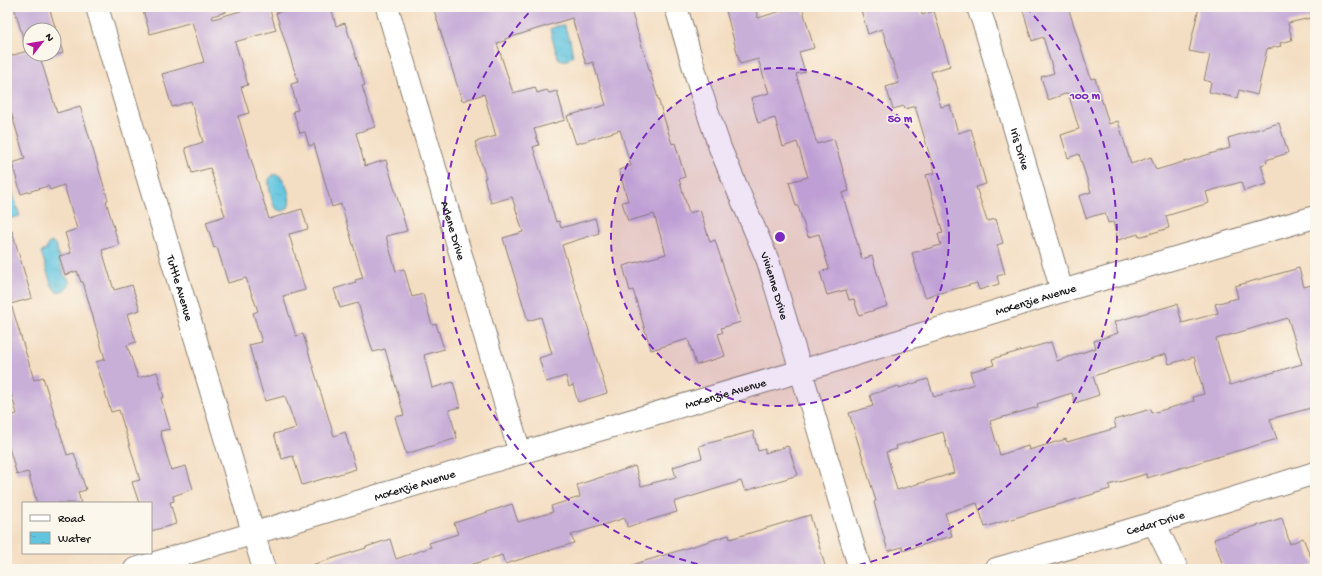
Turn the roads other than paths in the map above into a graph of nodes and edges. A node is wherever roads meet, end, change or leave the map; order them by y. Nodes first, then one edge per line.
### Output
1 (96, 7) edge
2 (387, 7) edge
3 (676, 7) edge
4 (978, 7) edge
5 (1315, 217) edge
6 (1062, 291) junction
7 (801, 371) junction
8 (520, 453) junction
9 (1315, 473) edge
10 (1154, 523) junction
11 (254, 533) junction
12 (135, 569) edge
13 (264, 569) edge
14 (860, 569) edge
15 (996, 569) edge
16 (1177, 569) edge

1 - 11 street, Tuttle Avenue
2 - 8 street, Arlene Drive
3 - 7 street, Vivienne Drive
4 - 6 street, Iris Drive
5 - 6 street, McKenzie Avenue
6 - 7 street, McKenzie Avenue
7 - 8 street, McKenzie Avenue
7 - 14 street, Vivienne Drive
8 - 11 street, McKenzie Avenue
9 - 10 street, Cedar Drive
10 - 15 street, Cedar Drive
10 - 16 street
11 - 12 street, McKenzie Avenue
11 - 13 street, Tuttle Avenue

